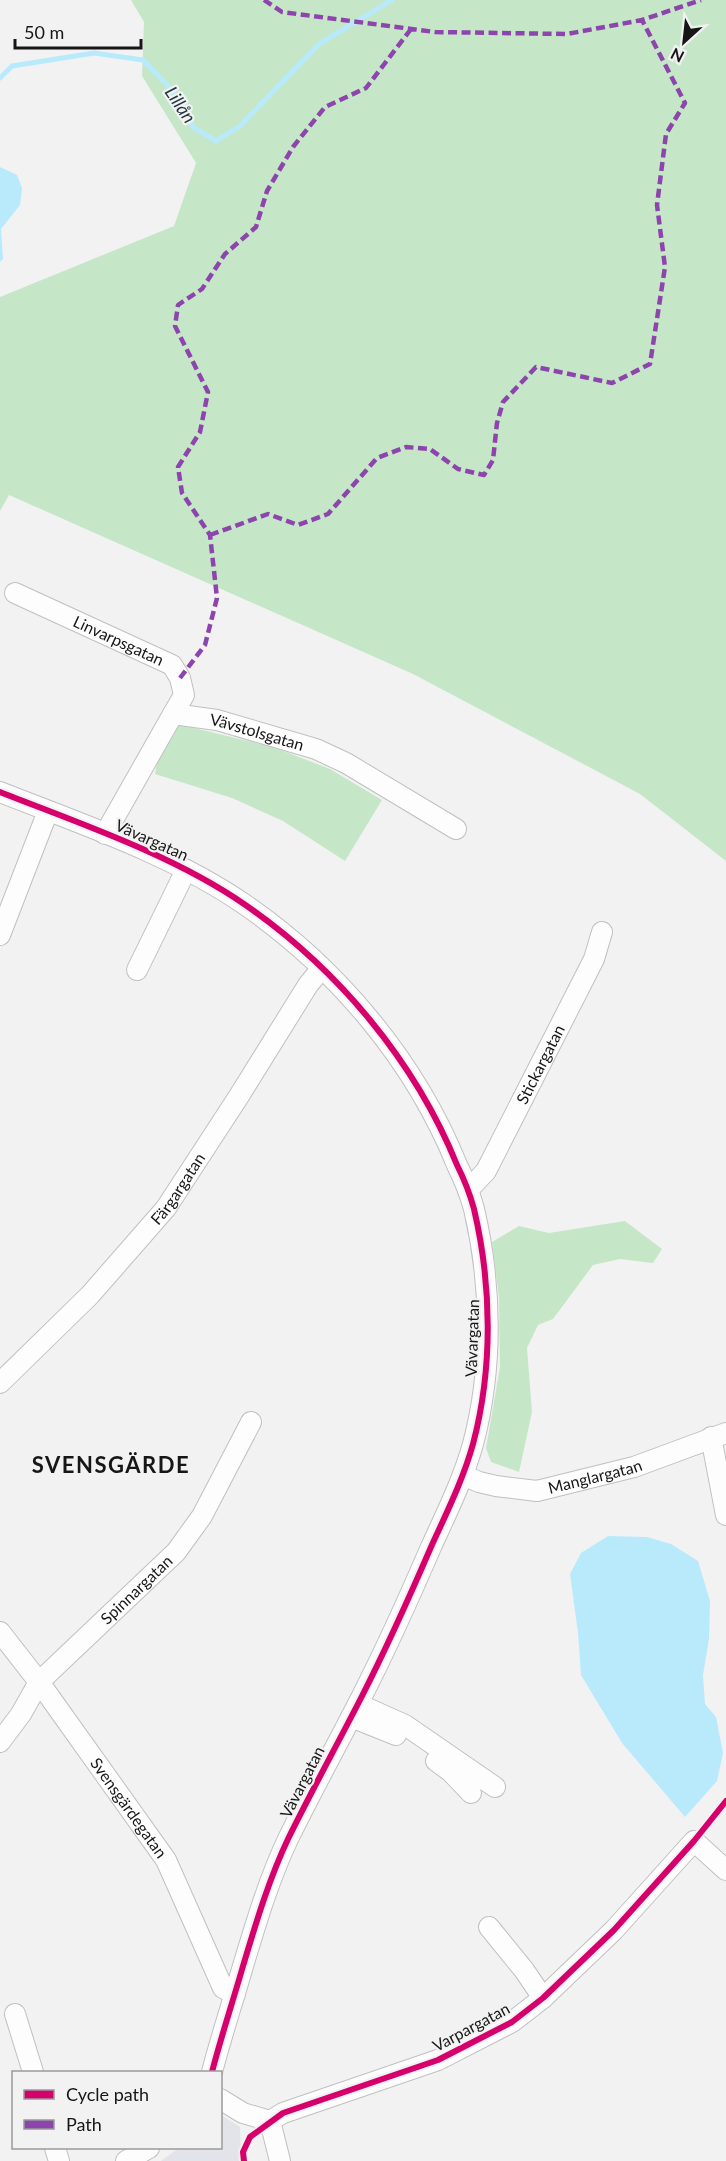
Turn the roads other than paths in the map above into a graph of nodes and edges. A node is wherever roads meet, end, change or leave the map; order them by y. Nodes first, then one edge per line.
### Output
1 (15, 594) dead end
2 (173, 714) junction
3 (0, 792) edge
4 (48, 811) junction
5 (456, 829) dead end
6 (105, 834) junction
7 (186, 870) junction
8 (602, 932) dead end
9 (0, 935) edge
10 (321, 969) junction
11 (137, 970) dead end
12 (468, 1190) junction
13 (0, 1383) edge
14 (251, 1422) dead end
15 (718, 1435) edge
16 (462, 1475) junction
17 (726, 1515) edge
18 (0, 1632) edge
19 (39, 1683) junction
20 (355, 1710) junction
21 (0, 1742) edge
22 (495, 1787) dead end
23 (471, 1793) dead end
24 (726, 1870) edge
25 (489, 1927) dead end
26 (235, 1994) junction
27 (543, 1998) junction
28 (15, 2014) dead end
29 (32, 2071) edge
30 (213, 2071) edge
31 (222, 2100) edge
32 (270, 2121) junction
33 (147, 2149) edge
34 (126, 2161) edge
35 (280, 2161) edge

1 - 2 street, Linvarpsgatan
2 - 5 street, Vävstolsgatan
2 - 6 street
3 - 4 street, Vävargatan
4 - 6 street, Vävargatan
4 - 9 street
6 - 7 street, Vävargatan
7 - 10 street, Vävargatan
7 - 11 street
8 - 12 street, Stickargatan
10 - 12 street, Vävargatan
10 - 13 street, Färgargatan
12 - 16 street, Vävargatan
14 - 19 street, Spinnargatan
15 - 16 street, Manglargatan
15 - 17 street
16 - 20 street, Vävargatan
18 - 19 street, Svensgärdegatan
19 - 21 street, Spinnargatan
19 - 26 street, Svensgärdegatan
20 - 22 street
20 - 23 street
20 - 26 street, Vävargatan
24 - 27 street, Varpargatan
25 - 27 street
26 - 30 street, Vävargatan
27 - 32 street, Varpargatan
28 - 29 street
31 - 32 street
32 - 35 street
33 - 34 street

